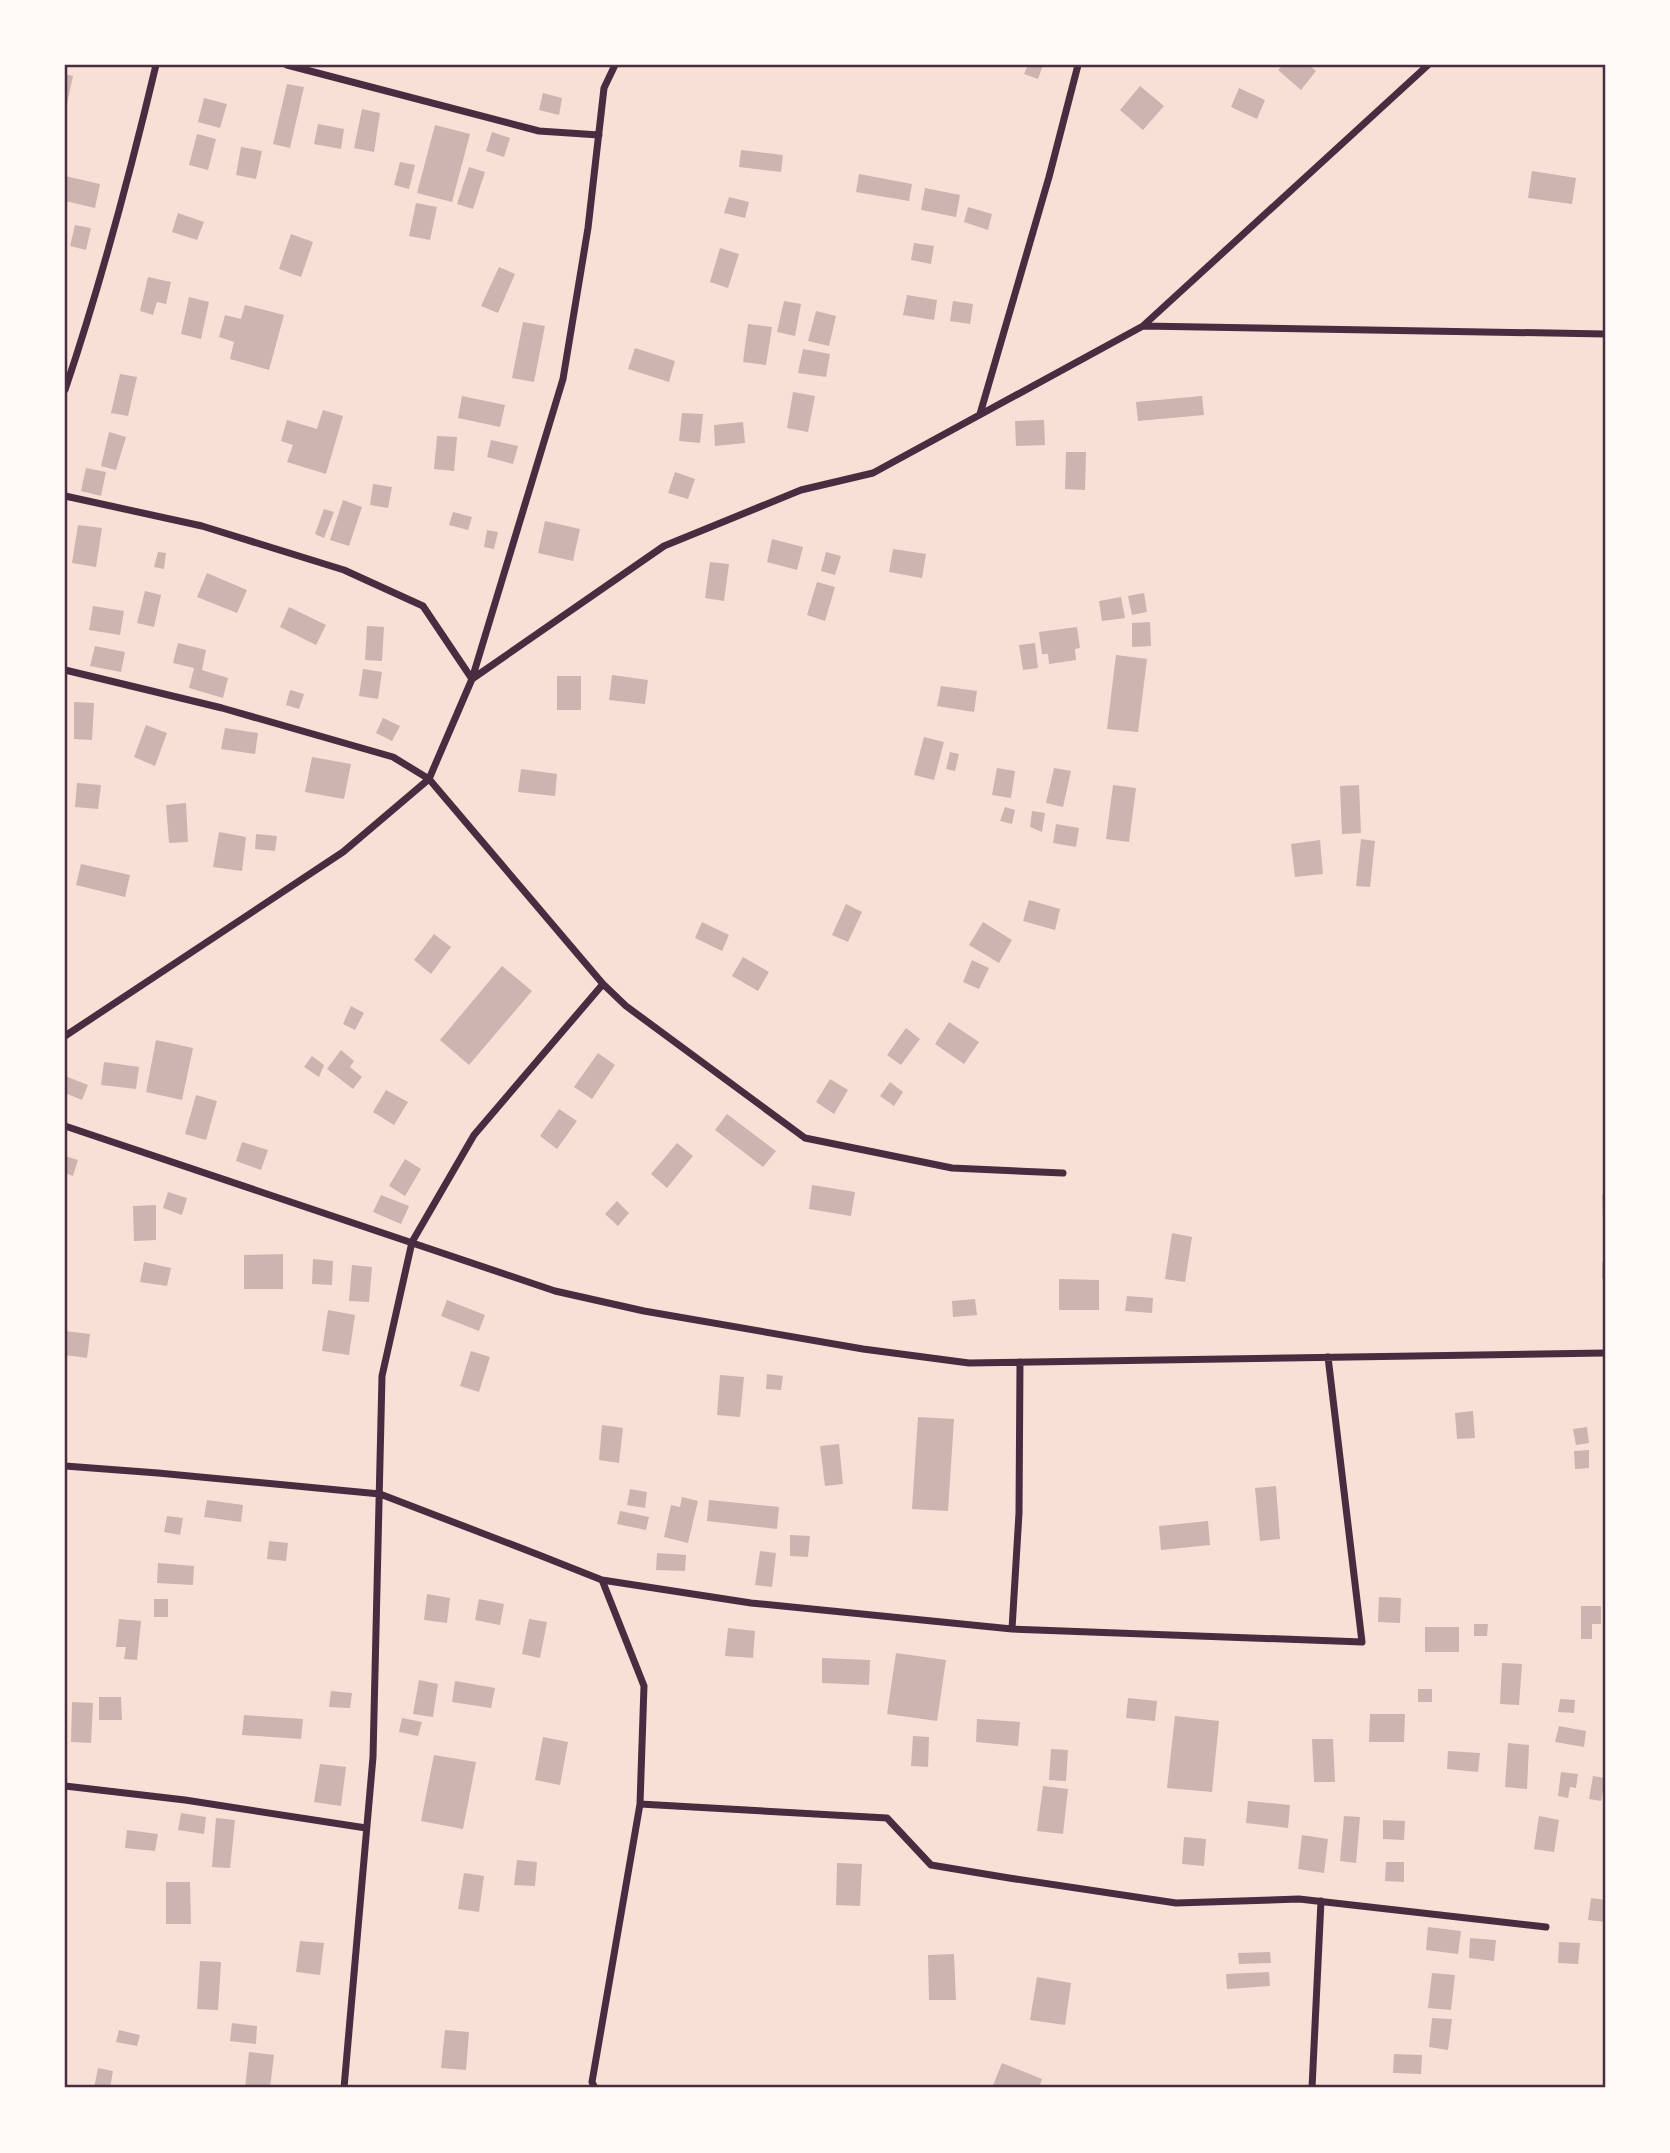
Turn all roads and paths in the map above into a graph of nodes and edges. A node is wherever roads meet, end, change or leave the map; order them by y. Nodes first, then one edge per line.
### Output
1 (156, 65) edge
2 (287, 65) edge
3 (615, 65) edge
4 (1078, 65) edge
5 (1428, 65) edge
6 (599, 135) junction
7 (1143, 326) junction
8 (1605, 334) edge
9 (65, 390) edge
10 (980, 414) junction
11 (65, 496) edge
12 (65, 670) edge
13 (472, 679) junction
14 (429, 779) junction
15 (603, 984) junction
16 (65, 1036) edge
17 (65, 1126) edge
18 (1063, 1173) dead end
19 (411, 1242) junction
20 (1605, 1353) edge
21 (1328, 1357) junction
22 (1020, 1362) junction
23 (65, 1466) edge
24 (380, 1494) junction
25 (602, 1580) junction
26 (1012, 1629) junction
27 (65, 1786) edge
28 (640, 1804) junction
29 (366, 1828) junction
30 (1321, 1901) junction
31 (1546, 1927) dead end
32 (344, 2088) edge
33 (596, 2088) edge
34 (1312, 2088) edge

1 - 9 street
2 - 6 street
3 - 6 street
4 - 10 street
5 - 7 street
6 - 13 street
7 - 8 street
7 - 10 street
10 - 13 street
11 - 13 street
12 - 14 street
13 - 14 street
14 - 15 street
14 - 16 street
15 - 18 street
15 - 19 street
17 - 19 street
19 - 22 street
19 - 24 street
20 - 21 street
21 - 22 street
21 - 26 street
22 - 26 street
23 - 24 street
24 - 25 street
24 - 29 street
25 - 26 street
25 - 28 street
27 - 29 street
28 - 30 street
28 - 33 street
29 - 32 street
30 - 31 street
30 - 34 street

